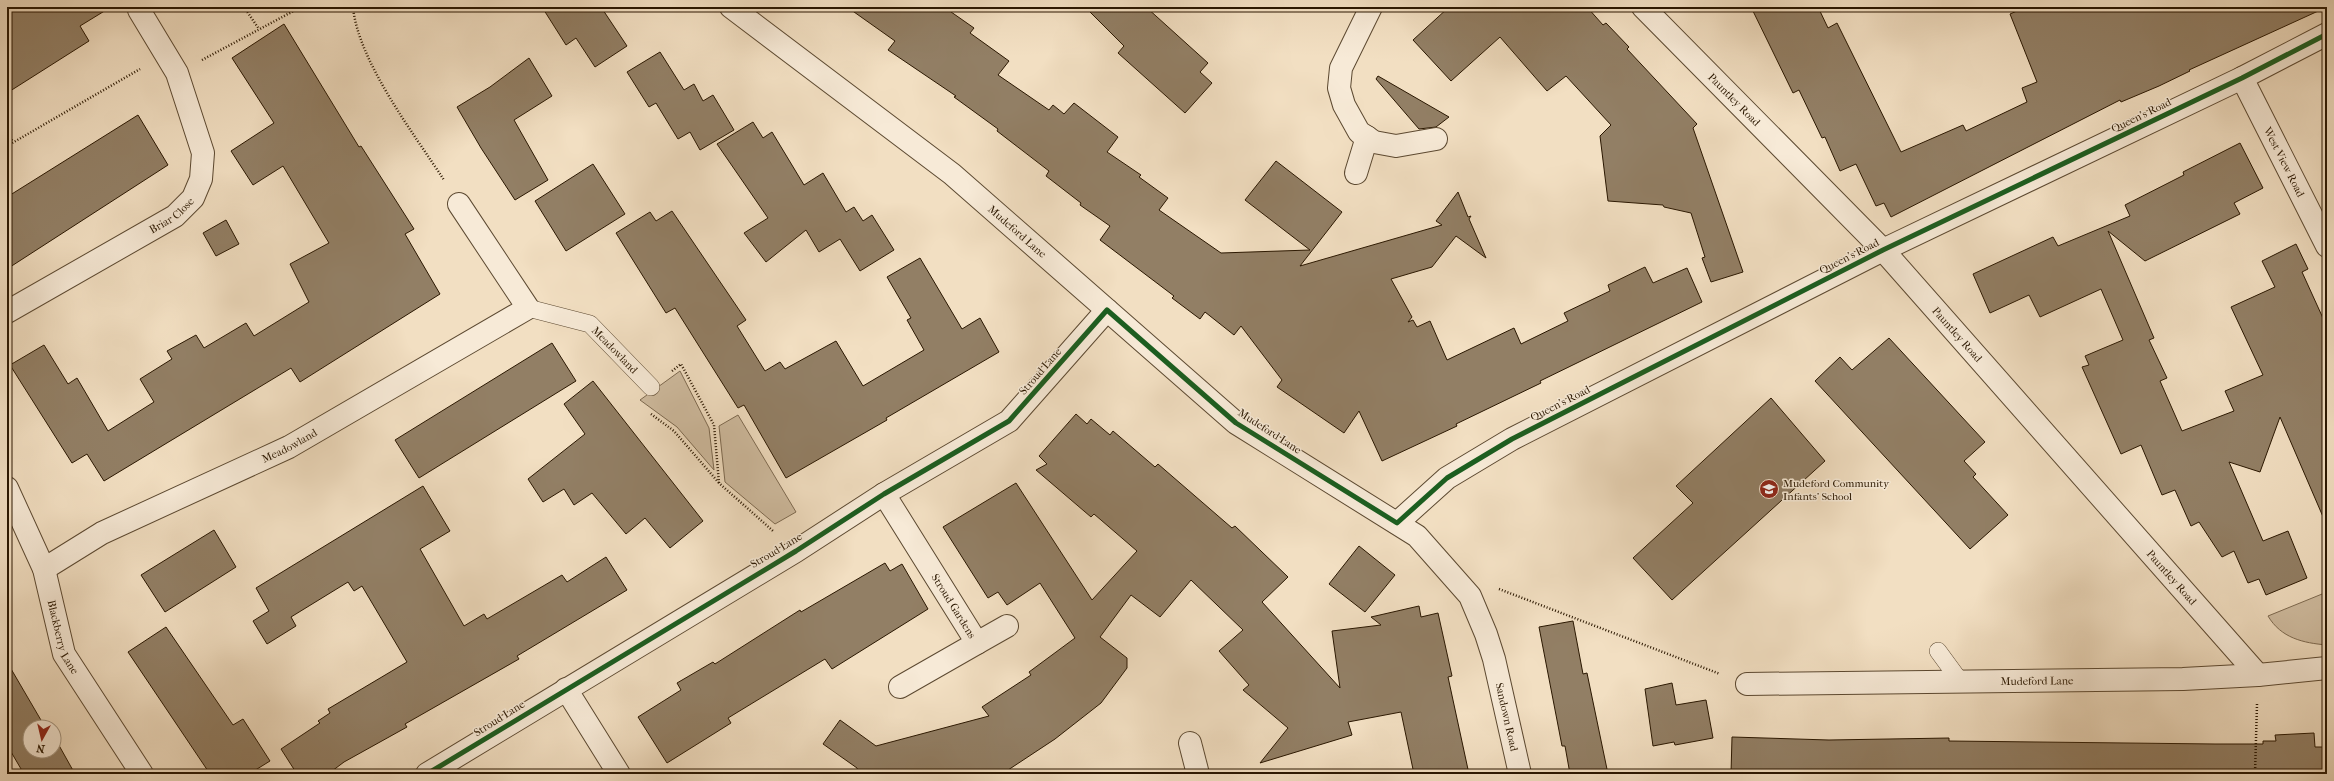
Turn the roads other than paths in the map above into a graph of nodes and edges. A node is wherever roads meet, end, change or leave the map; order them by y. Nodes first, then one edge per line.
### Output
1 (143, 7) edge
2 (731, 7) edge
3 (1371, 7) edge
4 (1642, 7) edge
5 (2327, 34) edge
6 (2242, 78) junction
7 (1367, 137) junction
8 (1436, 139) dead end
9 (1356, 173) dead end
10 (459, 204) road end
11 (2327, 246) edge
12 (1883, 250) junction
13 (528, 308) junction
14 (1107, 310) junction
15 (7, 312) edge
16 (651, 387) road end
17 (7, 488) edge
18 (884, 494) junction
19 (1397, 523) junction
20 (44, 569) junction
21 (1007, 626) dead end
22 (977, 643) junction
23 (1938, 651) dead end
24 (1494, 659) joint
25 (2327, 668) edge
26 (2258, 675) junction
27 (1960, 681) junction
28 (1747, 684) road end
29 (900, 687) dead end
30 (566, 689) junction
31 (1190, 743) dead end
32 (142, 774) edge
33 (427, 774) edge
34 (619, 774) edge
35 (1198, 774) edge
36 (1520, 774) edge

1 - 15 street, Briar Close
2 - 14 street, Mudeford Lane
3 - 7 street
4 - 12 street, Pauntley Road
5 - 6 street, Queen's Road
6 - 11 street, West View Road
6 - 12 street, Queen's Road
7 - 8 street
7 - 9 street
10 - 13 street
12 - 19 street, Queen's Road
12 - 26 street, Pauntley Road
13 - 16 lane, Meadowland
13 - 20 street, Meadowland
14 - 18 street, Stroud Lane
14 - 19 street, Mudeford Lane
17 - 20 street, Blackberry Lane
18 - 22 street, Stroud Gardens
18 - 30 street, Stroud Lane
19 - 24 street, Mudeford Lane
20 - 32 street, Blackberry Lane
21 - 22 street
22 - 29 street, Stroud Gardens
23 - 27 lane
24 - 36 street, Sandown Road
25 - 26 street, Mudeford Lane
26 - 27 street, Mudeford Lane
27 - 28 street, Mudeford Lane
30 - 33 street, Stroud Lane
30 - 34 street
31 - 35 street

